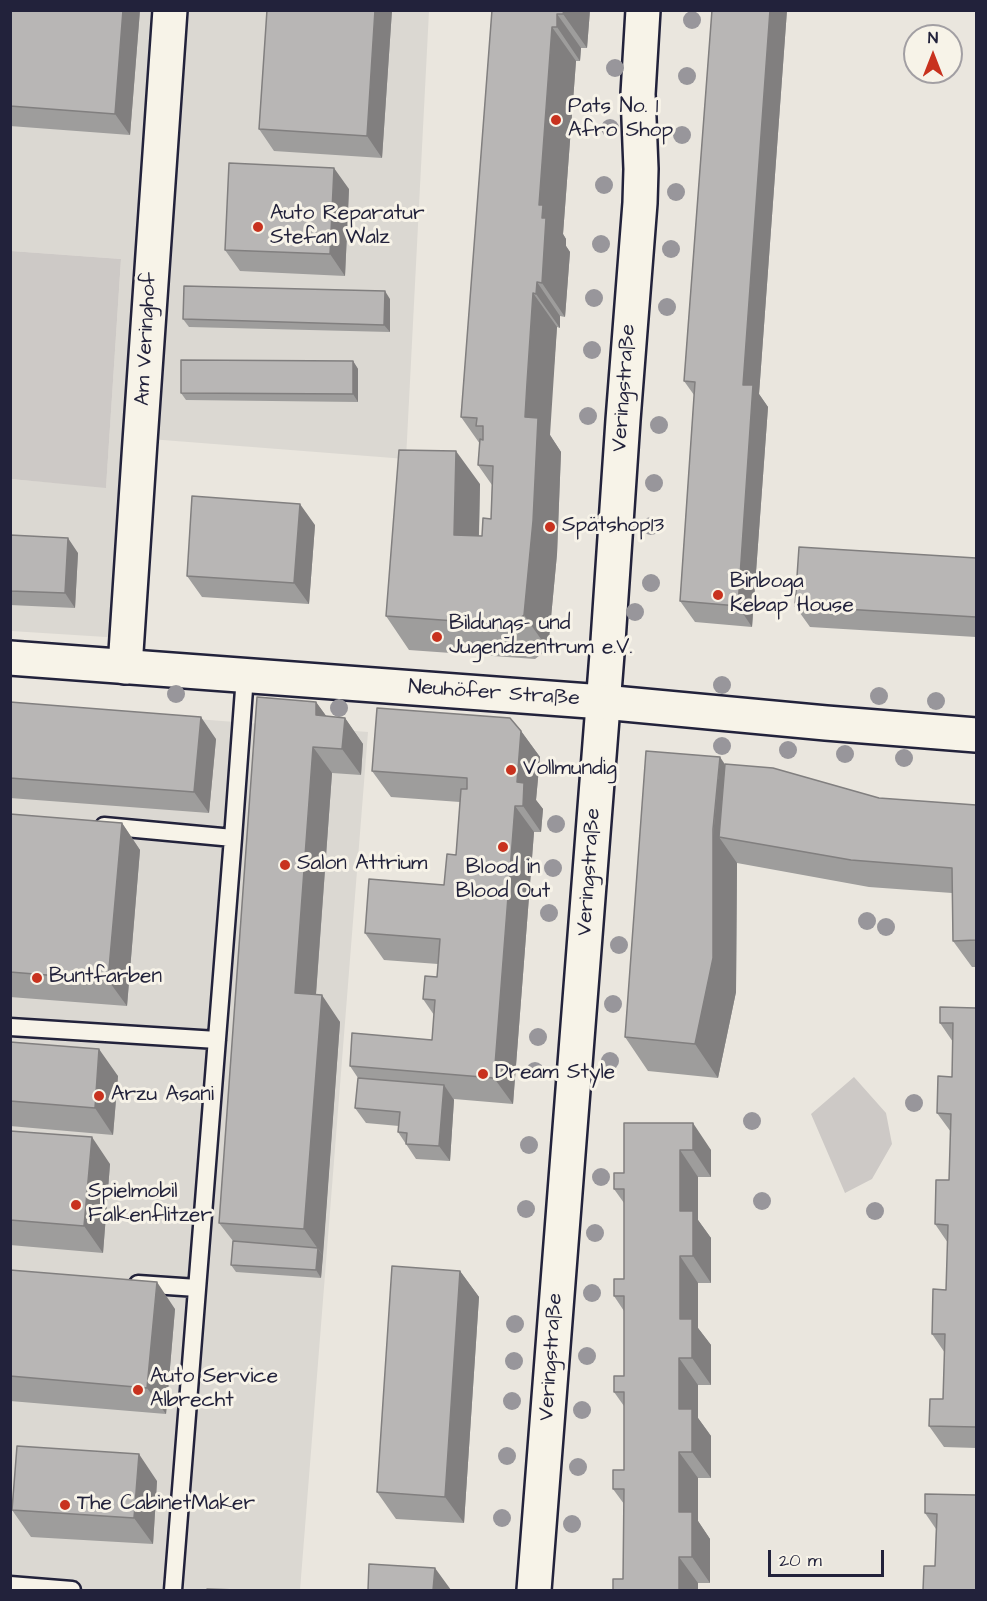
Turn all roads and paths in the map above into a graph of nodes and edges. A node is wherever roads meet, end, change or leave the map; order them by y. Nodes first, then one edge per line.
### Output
1 (170, 10) edge
2 (643, 10) edge
3 (10, 658) edge
4 (125, 667) junction
5 (244, 676) junction
6 (603, 702) junction
7 (976, 735) edge
8 (94, 825) edge
9 (233, 838) junction
10 (10, 1027) edge
11 (217, 1040) junction
12 (127, 1284) edge
13 (197, 1288) junction
14 (10, 1585) edge
15 (72, 1590) edge
16 (173, 1590) edge
17 (534, 1590) edge

1 - 4 street, Am Veringhof
2 - 6 street, Veringstraße
3 - 4 street, Neuhöfer Straße
4 - 5 street, Neuhöfer Straße
5 - 6 street, Neuhöfer Straße
5 - 9 lane
6 - 7 street, Neuhöfer Straße
6 - 17 street, Veringstraße
8 - 9 lane
9 - 11 lane
10 - 11 lane
11 - 13 lane
12 - 13 lane
13 - 16 lane
14 - 15 lane

